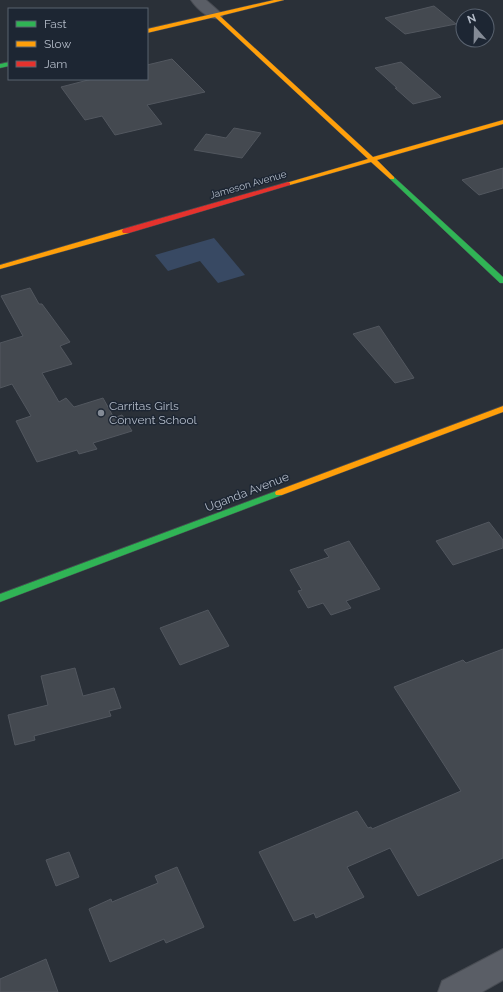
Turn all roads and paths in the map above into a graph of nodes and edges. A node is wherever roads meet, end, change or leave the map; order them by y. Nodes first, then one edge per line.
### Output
1 (198, 0) edge
2 (281, 0) edge
3 (216, 15) junction
4 (148, 32) edge
5 (503, 122) edge
6 (372, 160) junction
7 (0, 267) edge
8 (503, 281) edge
9 (503, 409) edge
10 (0, 598) edge
11 (503, 964) edge
12 (453, 992) edge

1 - 3 street
2 - 3 street
3 - 4 street
3 - 6 street
5 - 6 street, Jameson Avenue
6 - 7 street, Jameson Avenue
6 - 8 street
9 - 10 street, Uganda Avenue
11 - 12 street

